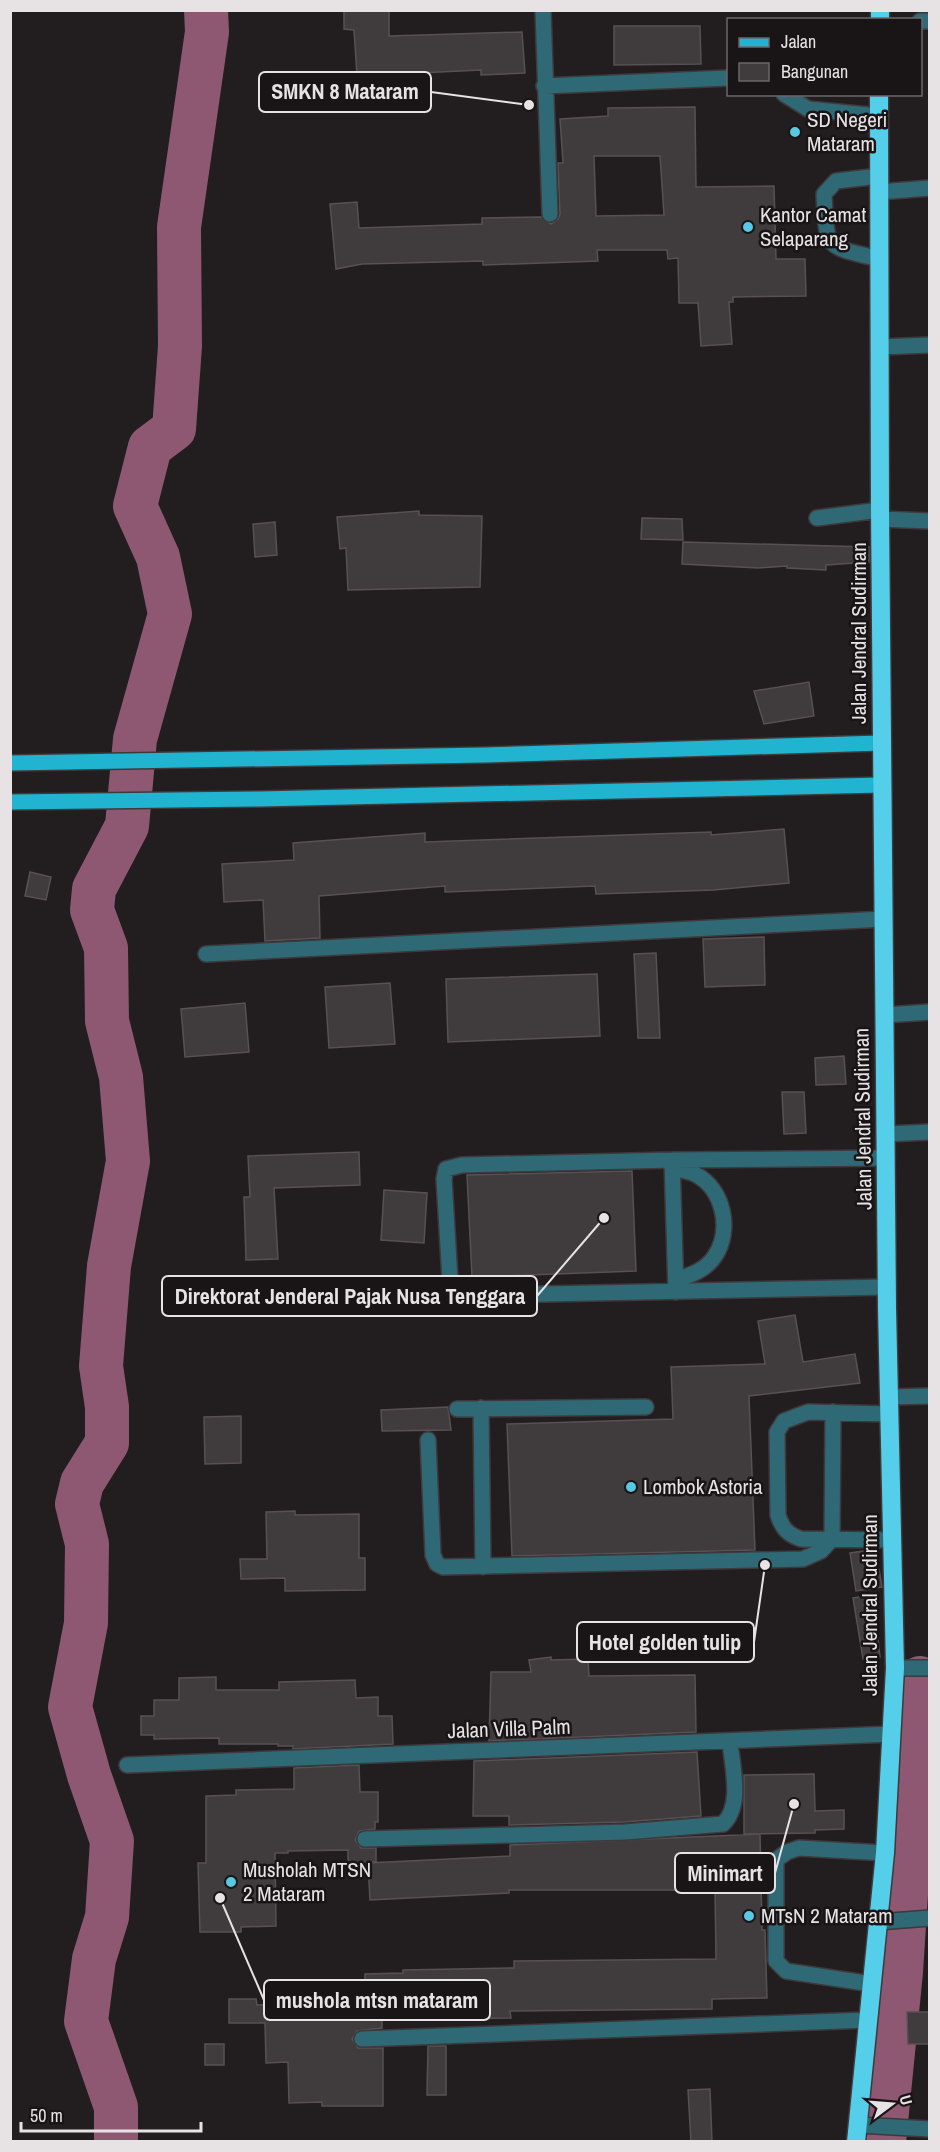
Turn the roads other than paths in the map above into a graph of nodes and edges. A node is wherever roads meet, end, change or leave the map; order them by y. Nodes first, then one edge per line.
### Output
1 (543, 10) edge
2 (727, 78) edge
3 (544, 87) junction
4 (787, 96) edge
5 (879, 96) edge
6 (879, 116) junction
7 (879, 184) junction
8 (930, 188) edge
9 (550, 214) dead end
10 (880, 259) junction
11 (930, 345) edge
12 (880, 347) junction
13 (880, 515) junction
14 (817, 518) dead end
15 (930, 521) edge
16 (882, 743) junction
17 (10, 763) edge
18 (882, 785) junction
19 (10, 802) edge
20 (884, 919) junction
21 (206, 954) dead end
22 (930, 1012) edge
23 (885, 1015) junction
24 (930, 1131) edge
25 (886, 1134) junction
26 (886, 1158) junction
27 (672, 1164) junction
28 (676, 1286) junction
29 (888, 1287) junction
30 (291, 1296) dead end
31 (451, 1296) junction
32 (930, 1396) edge
33 (890, 1405) junction
34 (646, 1407) dead end
35 (457, 1408) dead end
36 (481, 1408) junction
37 (833, 1412) junction
38 (428, 1440) dead end
39 (832, 1539) junction
40 (893, 1539) junction
41 (483, 1567) junction
42 (895, 1668) junction
43 (930, 1668) edge
44 (892, 1734) junction
45 (730, 1741) junction
46 (127, 1765) dead end
47 (365, 1839) dead end
48 (885, 1852) junction
49 (930, 1917) edge
50 (878, 1922) junction
51 (872, 1984) junction
52 (867, 2020) junction
53 (362, 2039) dead end
54 (930, 2129) edge
55 (856, 2133) edge

1 - 3 street
2 - 3 street
3 - 9 street
4 - 6 street
5 - 6 highway, Jalan Jendral Sudirman
6 - 7 highway, Jalan Jendral Sudirman
7 - 8 street
7 - 10 highway, Jalan Jendral Sudirman
7 - 10 street
10 - 12 highway, Jalan Jendral Sudirman
11 - 12 street
12 - 13 highway, Jalan Jendral Sudirman
13 - 14 street
13 - 15 street
13 - 16 highway, Jalan Jendral Sudirman
16 - 17 main road
16 - 18 highway, Jalan Jendral Sudirman
18 - 19 main road
18 - 20 highway, Jalan Jendral Sudirman
20 - 21 street
20 - 23 highway, Jalan Jendral Sudirman
22 - 23 street
23 - 25 highway, Jalan Jendral Sudirman
24 - 25 street
25 - 26 highway, Jalan Jendral Sudirman
26 - 27 street
26 - 29 highway, Jalan Jendral Sudirman
27 - 28 street
27 - 28 street
27 - 31 street
28 - 29 street
28 - 31 street
29 - 33 highway, Jalan Jendral Sudirman
30 - 31 street
32 - 33 street
33 - 37 street
33 - 40 highway, Jalan Jendral Sudirman
34 - 36 street
35 - 36 street
36 - 41 street
37 - 39 street
37 - 39 street
38 - 41 street
39 - 40 street
39 - 41 street
40 - 42 highway, Jalan Jendral Sudirman
42 - 43 street
42 - 44 highway, Jalan Jendral Sudirman
44 - 45 street, Jalan Villa Palm
44 - 48 highway, Jalan Jendral Sudirman
45 - 46 street, Jalan Villa Palm
45 - 47 street
48 - 50 highway, Jalan Jendral Sudirman
48 - 51 street
49 - 50 street
50 - 51 highway, Jalan Jendral Sudirman
51 - 52 highway, Jalan Jendral Sudirman
52 - 53 street
52 - 55 highway, Jalan Jendral Sudirman
54 - 55 street

